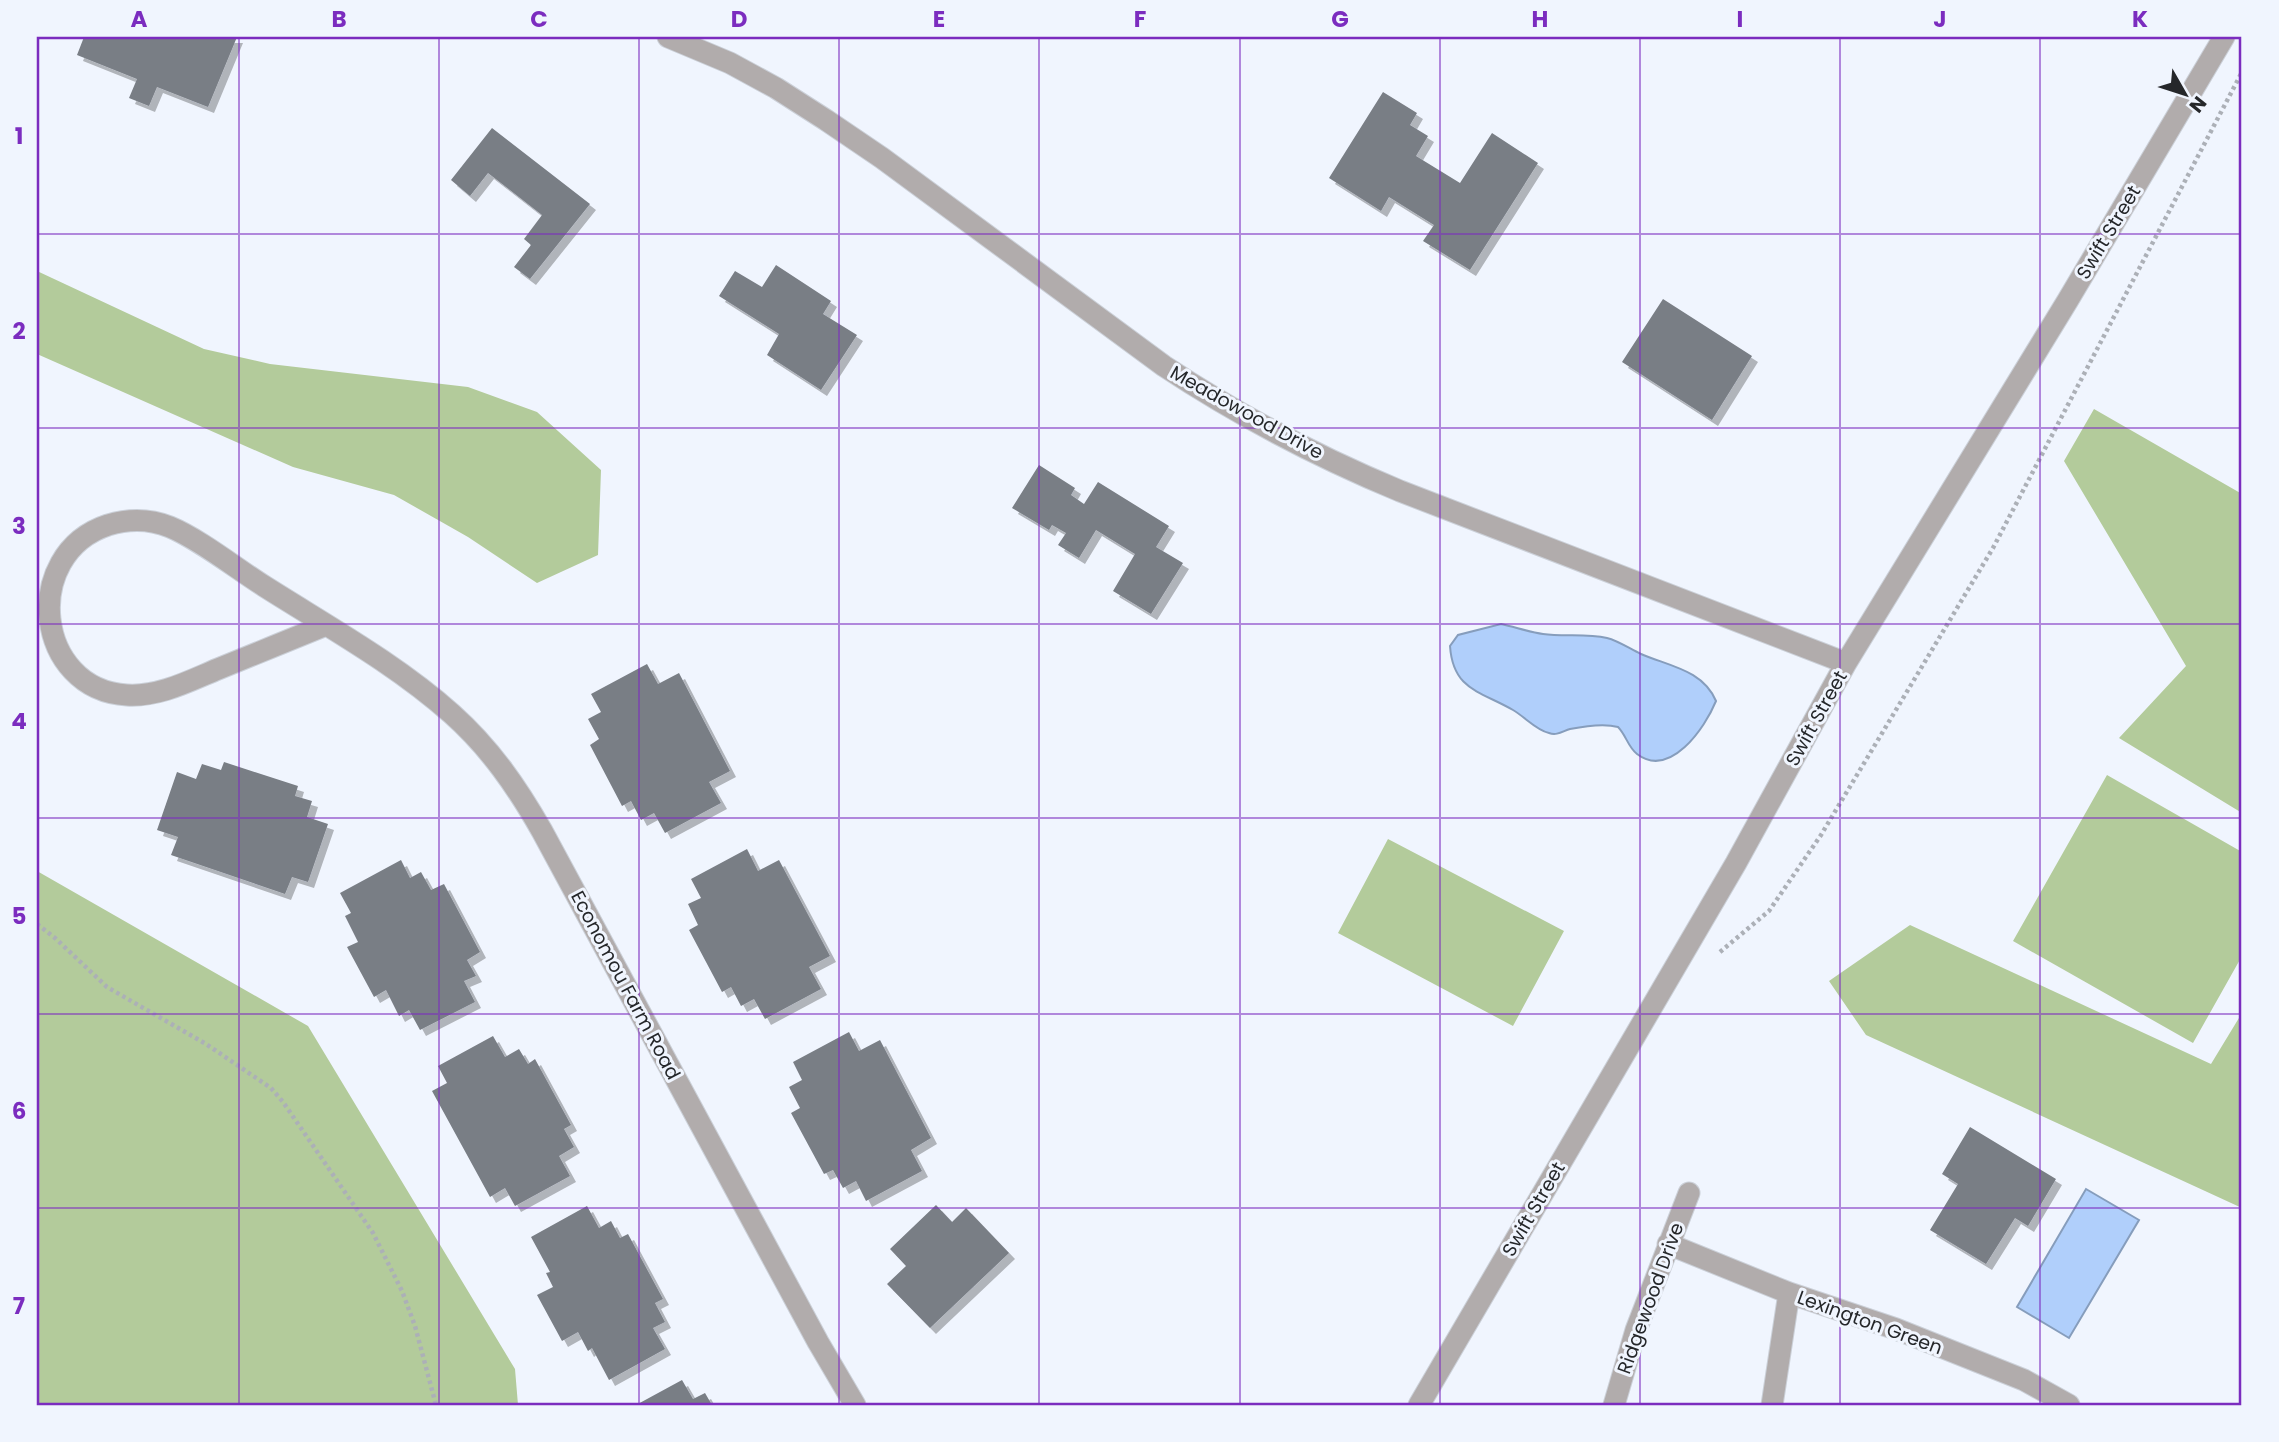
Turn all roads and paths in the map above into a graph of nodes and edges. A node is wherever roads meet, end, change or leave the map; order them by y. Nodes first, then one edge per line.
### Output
1 (668, 37) edge
2 (2224, 37) edge
3 (2242, 72) edge
4 (326, 625) junction
5 (1846, 663) junction
6 (37, 924) edge
7 (1713, 958) dead end
8 (1689, 1193) dead end
9 (1668, 1244) junction
10 (1789, 1293) junction
11 (436, 1405) edge
12 (855, 1405) edge
13 (1419, 1405) edge
14 (1614, 1405) edge
15 (1772, 1405) edge
16 (2069, 1405) edge

1 - 5 street, Meadowood Drive
2 - 5 street, Swift Street
3 - 7 path
4 - 4 street, Economou Farm Road
4 - 12 street, Economou Farm Road
5 - 13 street, Swift Street
6 - 11 path
8 - 9 street, Ridgewood Drive
9 - 10 street, Lexington Green
9 - 14 street, Ridgewood Drive
10 - 15 street
10 - 16 street, Lexington Green

